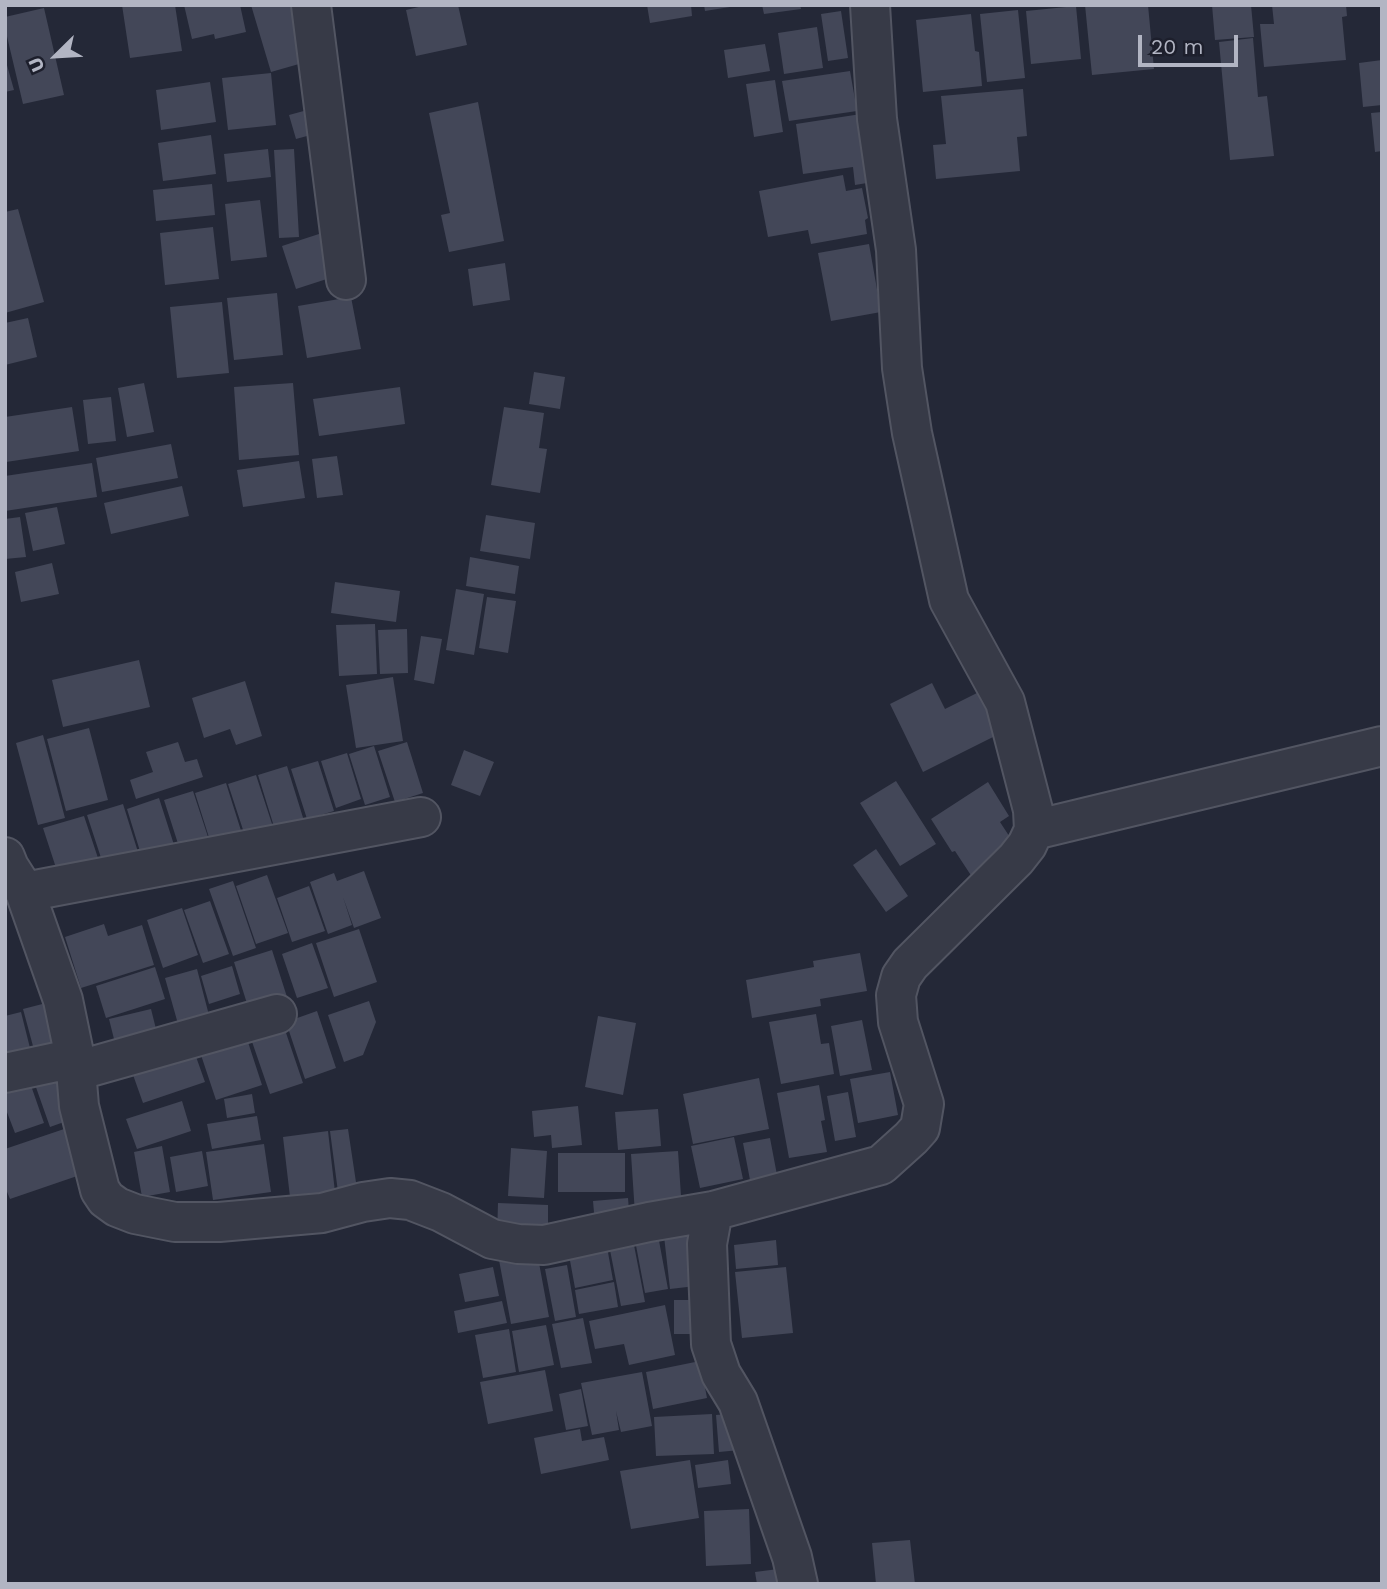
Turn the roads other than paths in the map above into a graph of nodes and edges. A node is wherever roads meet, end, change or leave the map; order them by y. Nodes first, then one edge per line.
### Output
1 (310, 5) edge
2 (870, 5) edge
3 (346, 280) dead end
4 (1382, 746) edge
5 (421, 817) dead end
6 (1034, 830) junction
7 (5, 857) edge
8 (25, 892) junction
9 (277, 1014) dead end
10 (75, 1065) junction
11 (5, 1073) edge
12 (713, 1211) junction
13 (798, 1584) edge

1 - 3 street
2 - 6 street
4 - 6 street
5 - 8 street
6 - 12 street
7 - 8 street
8 - 10 street
9 - 10 street
10 - 11 street
10 - 12 street
12 - 13 street

